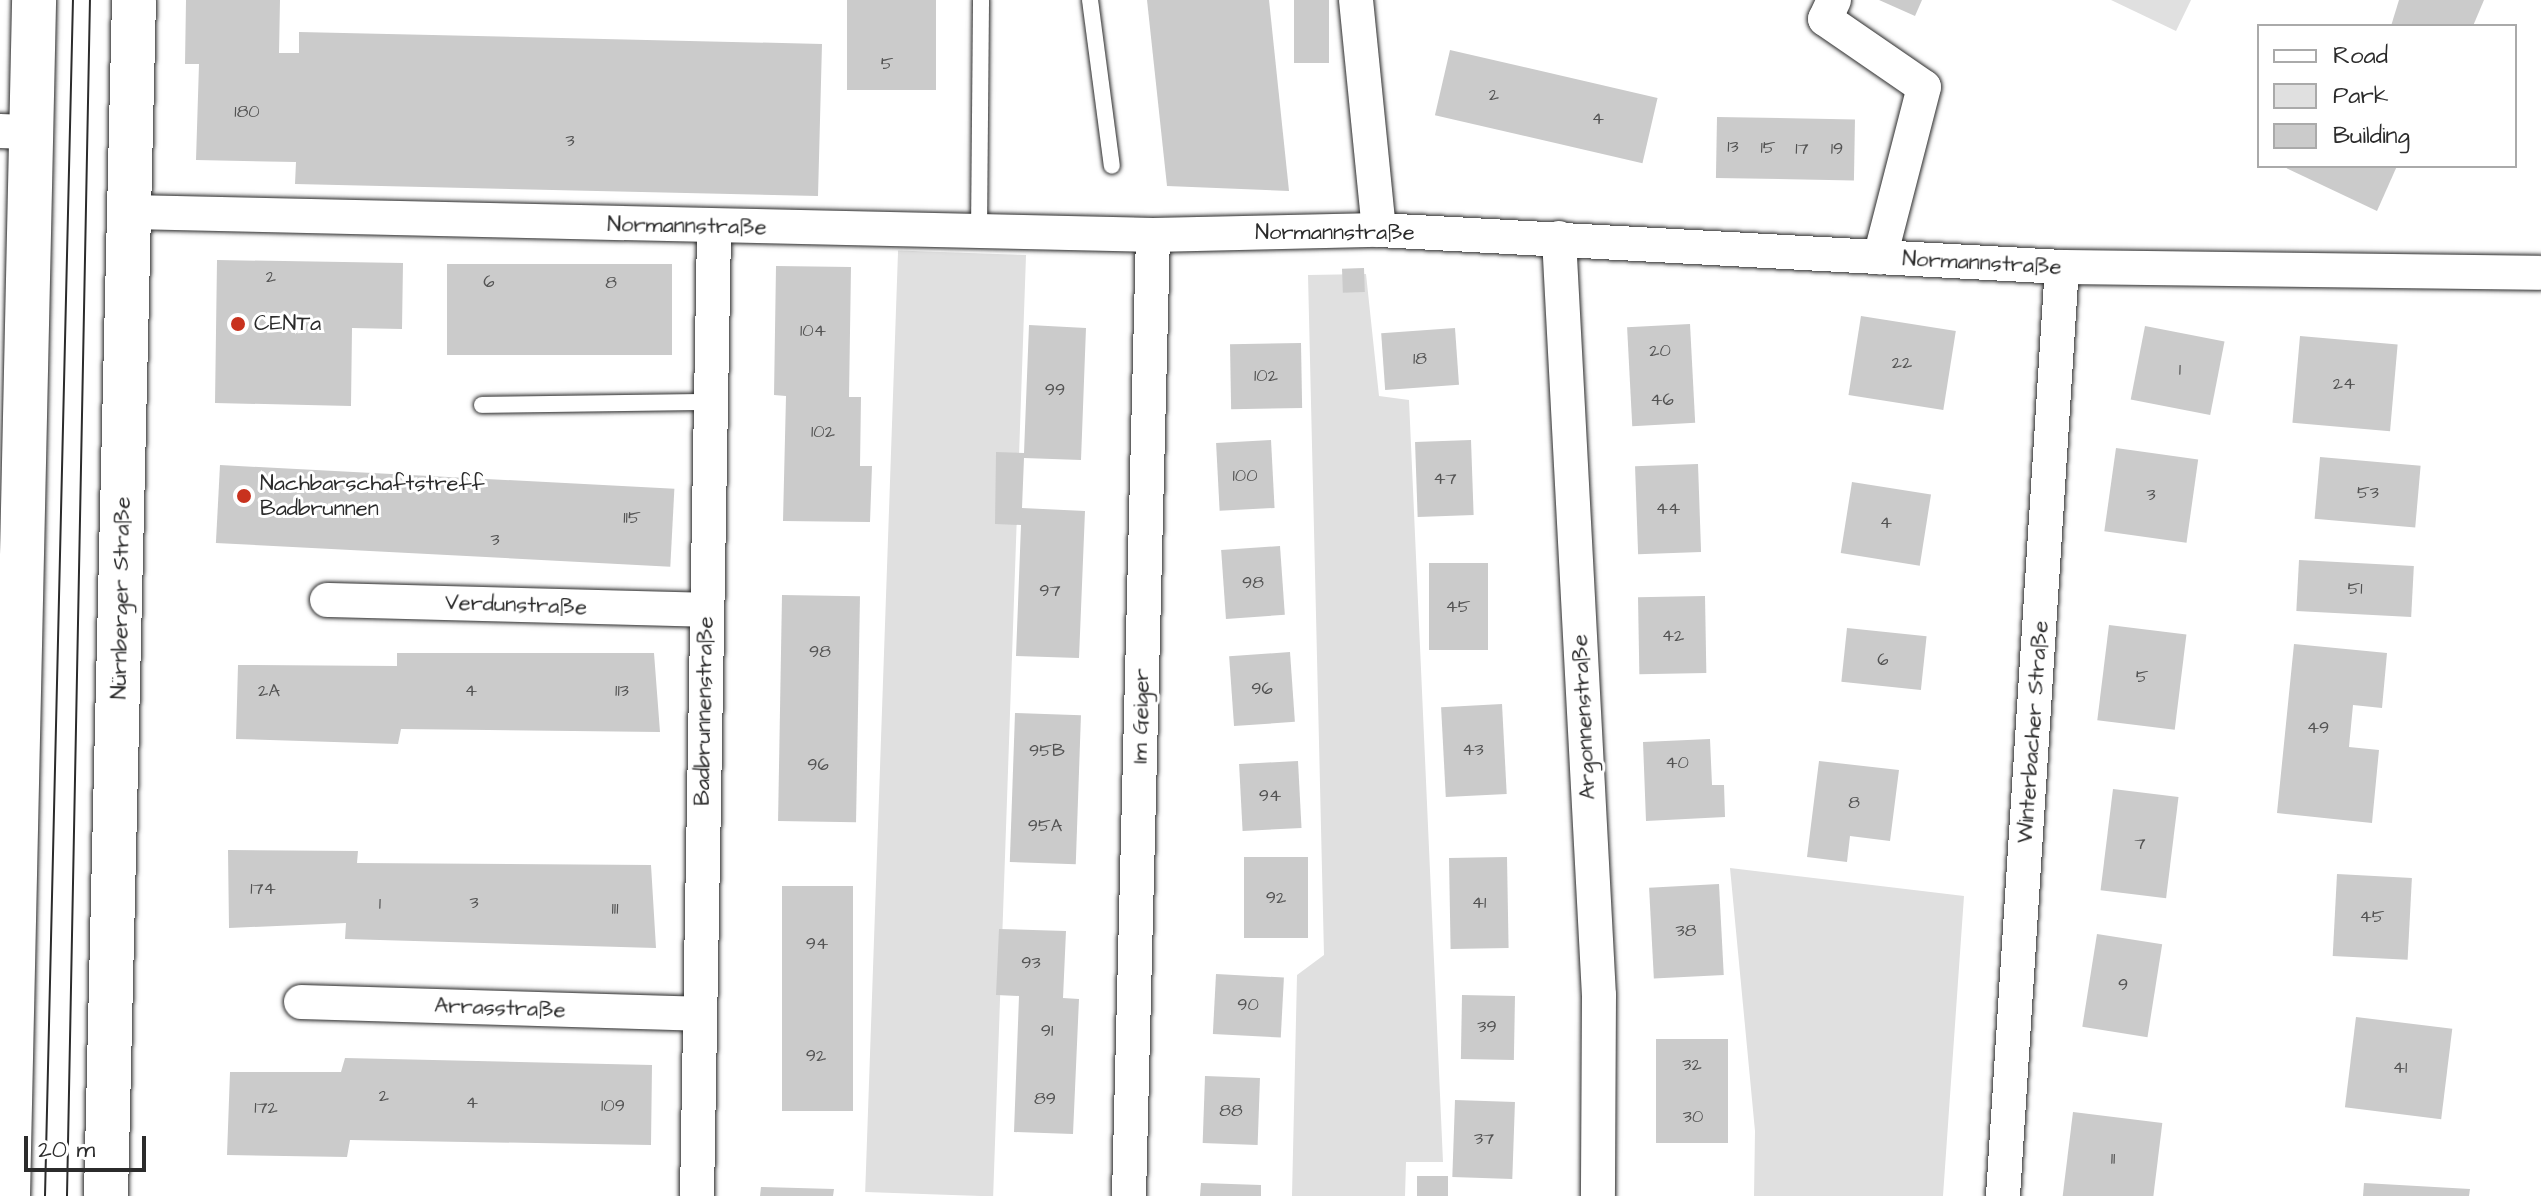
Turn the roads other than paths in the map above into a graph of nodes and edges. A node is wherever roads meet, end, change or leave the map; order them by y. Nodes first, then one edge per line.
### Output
1 (34, 0) edge
2 (134, 0) edge
3 (981, 0) edge
4 (1090, 0) edge
5 (1356, 0) edge
6 (1834, 0) edge
7 (16, 132) edge
8 (1112, 166) dead end
9 (131, 212) junction
10 (714, 227) junction
11 (1379, 230) junction
12 (979, 232) junction
13 (1153, 235) junction
14 (1559, 238) junction
15 (1880, 257) junction
16 (2062, 267) junction
17 (2540, 273) edge
18 (711, 402) junction
19 (482, 405) dead end
20 (327, 600) dead end
21 (706, 610) junction
22 (301, 1002) dead end
23 (699, 1014) junction
24 (8, 1196) edge
25 (106, 1196) edge
26 (697, 1196) edge
27 (1129, 1196) edge
28 (1598, 1196) edge
29 (2003, 1196) edge

1 - 7 main road
2 - 9 main road, Nürnberger Straße
3 - 12 lane
4 - 8 lane
5 - 11 street
6 - 15 street
7 - 24 main road
9 - 10 street, Normannstraße
9 - 25 main road, Nürnberger Straße
10 - 12 street, Normannstraße
10 - 18 street, Badbrunnenstraße
11 - 13 street, Normannstraße
11 - 14 street, Normannstraße
12 - 13 street, Normannstraße
13 - 27 street, Im Geiger
14 - 15 street, Normannstraße
14 - 28 street, Argonnenstraße
15 - 16 street, Normannstraße
16 - 17 street, Normannstraße
16 - 29 street, Winterbacher Straße
18 - 19 lane
18 - 21 street, Badbrunnenstraße
20 - 21 street, Verdunstraße
21 - 23 street, Badbrunnenstraße
22 - 23 street, Arrasstraße
23 - 26 street, Badbrunnenstraße

